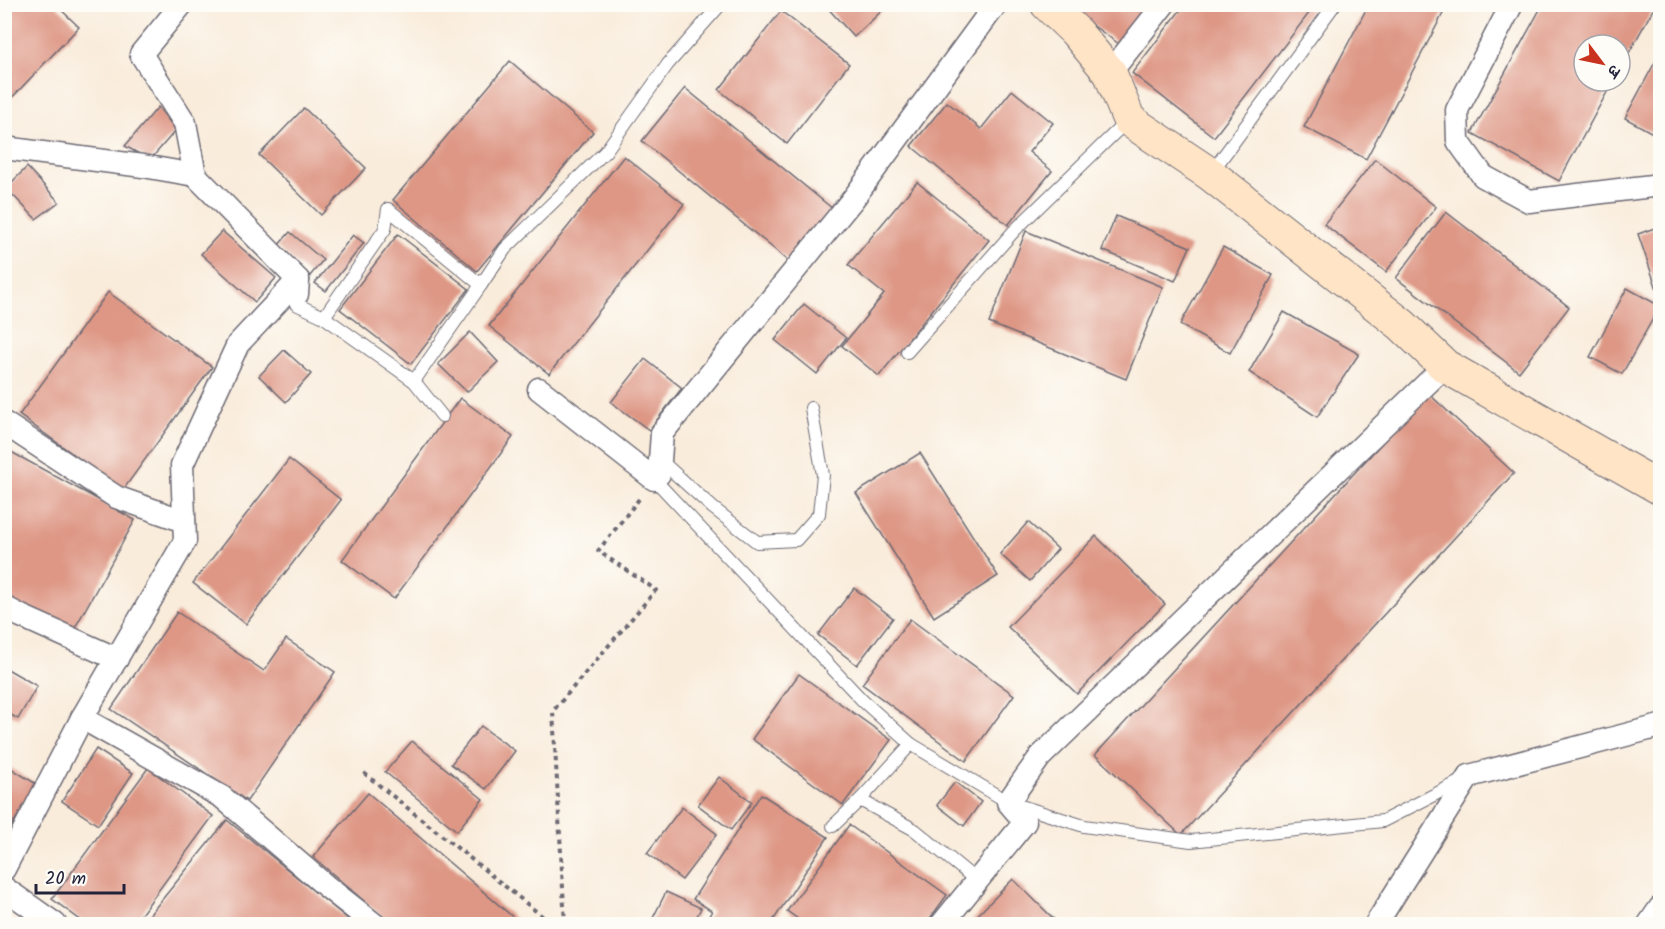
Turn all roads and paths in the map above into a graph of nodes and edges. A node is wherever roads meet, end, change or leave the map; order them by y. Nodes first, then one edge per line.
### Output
1 (182, 4) edge
2 (721, 4) edge
3 (996, 4) edge
4 (1047, 4) edge
5 (1164, 4) edge
6 (1335, 4) edge
7 (1512, 4) edge
8 (1110, 72) junction
9 (1129, 120) junction
10 (4, 148) edge
11 (1210, 174) junction
12 (195, 175) junction
13 (1660, 185) edge
14 (298, 280) junction
15 (481, 285) junction
16 (296, 304) joint
17 (324, 316) junction
18 (907, 352) dead end
19 (1445, 366) junction
20 (414, 381) junction
21 (539, 389) dead end
22 (811, 408) dead end
23 (442, 416) dead end
24 (4, 423) edge
25 (657, 469) junction
26 (1660, 488) edge
27 (184, 521) junction
28 (4, 606) edge
29 (117, 659) junction
30 (82, 718) junction
31 (1660, 726) edge
32 (911, 744) junction
33 (363, 773) dead end
34 (1469, 776) junction
35 (860, 800) junction
36 (1008, 802) junction
37 (833, 826) dead end
38 (4, 870) edge
39 (977, 881) junction
40 (4, 888) edge
41 (1660, 908) edge
42 (55, 924) edge
43 (374, 924) edge
44 (552, 924) edge
45 (565, 924) edge
46 (942, 924) edge
47 (1376, 924) edge
48 (1649, 924) edge

1 - 12 street
2 - 15 lane
3 - 25 street
4 - 8 street
5 - 8 street
6 - 11 lane
7 - 13 street
8 - 9 street
9 - 11 street
9 - 18 lane
10 - 12 street
11 - 19 street
12 - 14 street
14 - 16 street
14 - 27 street
15 - 17 lane
15 - 20 lane
16 - 17 lane
17 - 20 lane
19 - 26 street
19 - 36 street
20 - 23 lane
21 - 25 street
22 - 25 lane
24 - 27 street
25 - 32 lane
25 - 45 path
27 - 29 street
28 - 29 street
29 - 30 street
30 - 38 street
30 - 43 street
31 - 34 street
32 - 35 lane
32 - 36 lane
33 - 44 path
34 - 36 lane
34 - 47 street
35 - 37 lane
35 - 39 lane
36 - 39 street
39 - 46 street
40 - 42 street
41 - 48 street

